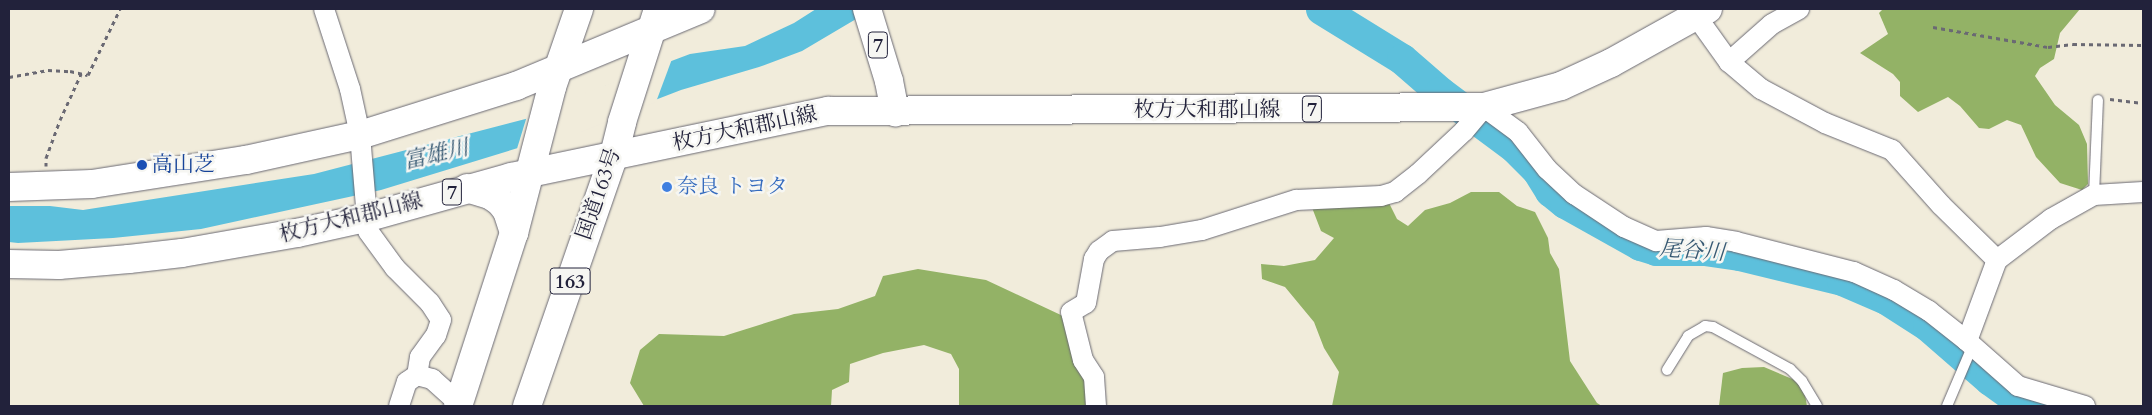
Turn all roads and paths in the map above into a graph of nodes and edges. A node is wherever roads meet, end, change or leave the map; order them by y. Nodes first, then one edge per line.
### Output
1 (120, 9) edge
2 (324, 9) edge
3 (579, 9) edge
4 (702, 9) edge
5 (867, 9) edge
6 (1799, 9) edge
7 (1698, 11) edge
8 (654, 20) edge
9 (1933, 28) dead end
10 (2143, 45) edge
11 (1729, 62) junction
12 (81, 74) junction
13 (9, 76) edge
14 (556, 78) junction
15 (2098, 100) joint
16 (2143, 103) edge
17 (1484, 107) junction
18 (895, 112) junction
19 (361, 145) junction
20 (614, 155) junction
21 (533, 163) junction
22 (9, 186) edge
23 (47, 186) junction
24 (467, 188) junction
25 (2143, 192) edge
26 (2094, 194) junction
27 (369, 217) junction
28 (514, 233) junction
29 (1997, 260) junction
30 (9, 264) edge
31 (1970, 344) junction
32 (1667, 370) dead end
33 (417, 374) junction
34 (399, 406) edge
35 (460, 406) edge
36 (527, 406) edge
37 (1096, 406) edge
38 (1817, 406) edge
39 (1947, 406) edge
40 (2085, 406) edge

1 - 12 path
2 - 19 street
3 - 14 main road
4 - 8 main road
5 - 18 main road, 7
6 - 11 street
7 - 11 street
7 - 17 main road, 枚方大和郡山線 / 7
8 - 14 main road
8 - 20 main road, 国道163号 / 163
9 - 10 path
11 - 29 street
12 - 13 path
12 - 23 path
14 - 19 main road
14 - 21 main road
15 - 16 path
15 - 26 lane
17 - 18 main road, 枚方大和郡山線 / 7
17 - 31 street
17 - 37 street
18 - 20 main road, 枚方大和郡山線 / 7
19 - 23 main road
19 - 27 street
20 - 21 main road, 枚方大和郡山線 / 7
20 - 36 main road, 国道163号 / 163
21 - 24 main road, 枚方大和郡山線 / 7
21 - 28 main road
22 - 23 main road
24 - 27 main road, 枚方大和郡山線 / 7
24 - 28 main road
25 - 26 street
26 - 29 street
27 - 30 main road, 枚方大和郡山線 / 7
27 - 33 street
28 - 35 main road
29 - 31 street
31 - 39 lane
31 - 40 street
32 - 38 lane
33 - 34 street
33 - 35 street

